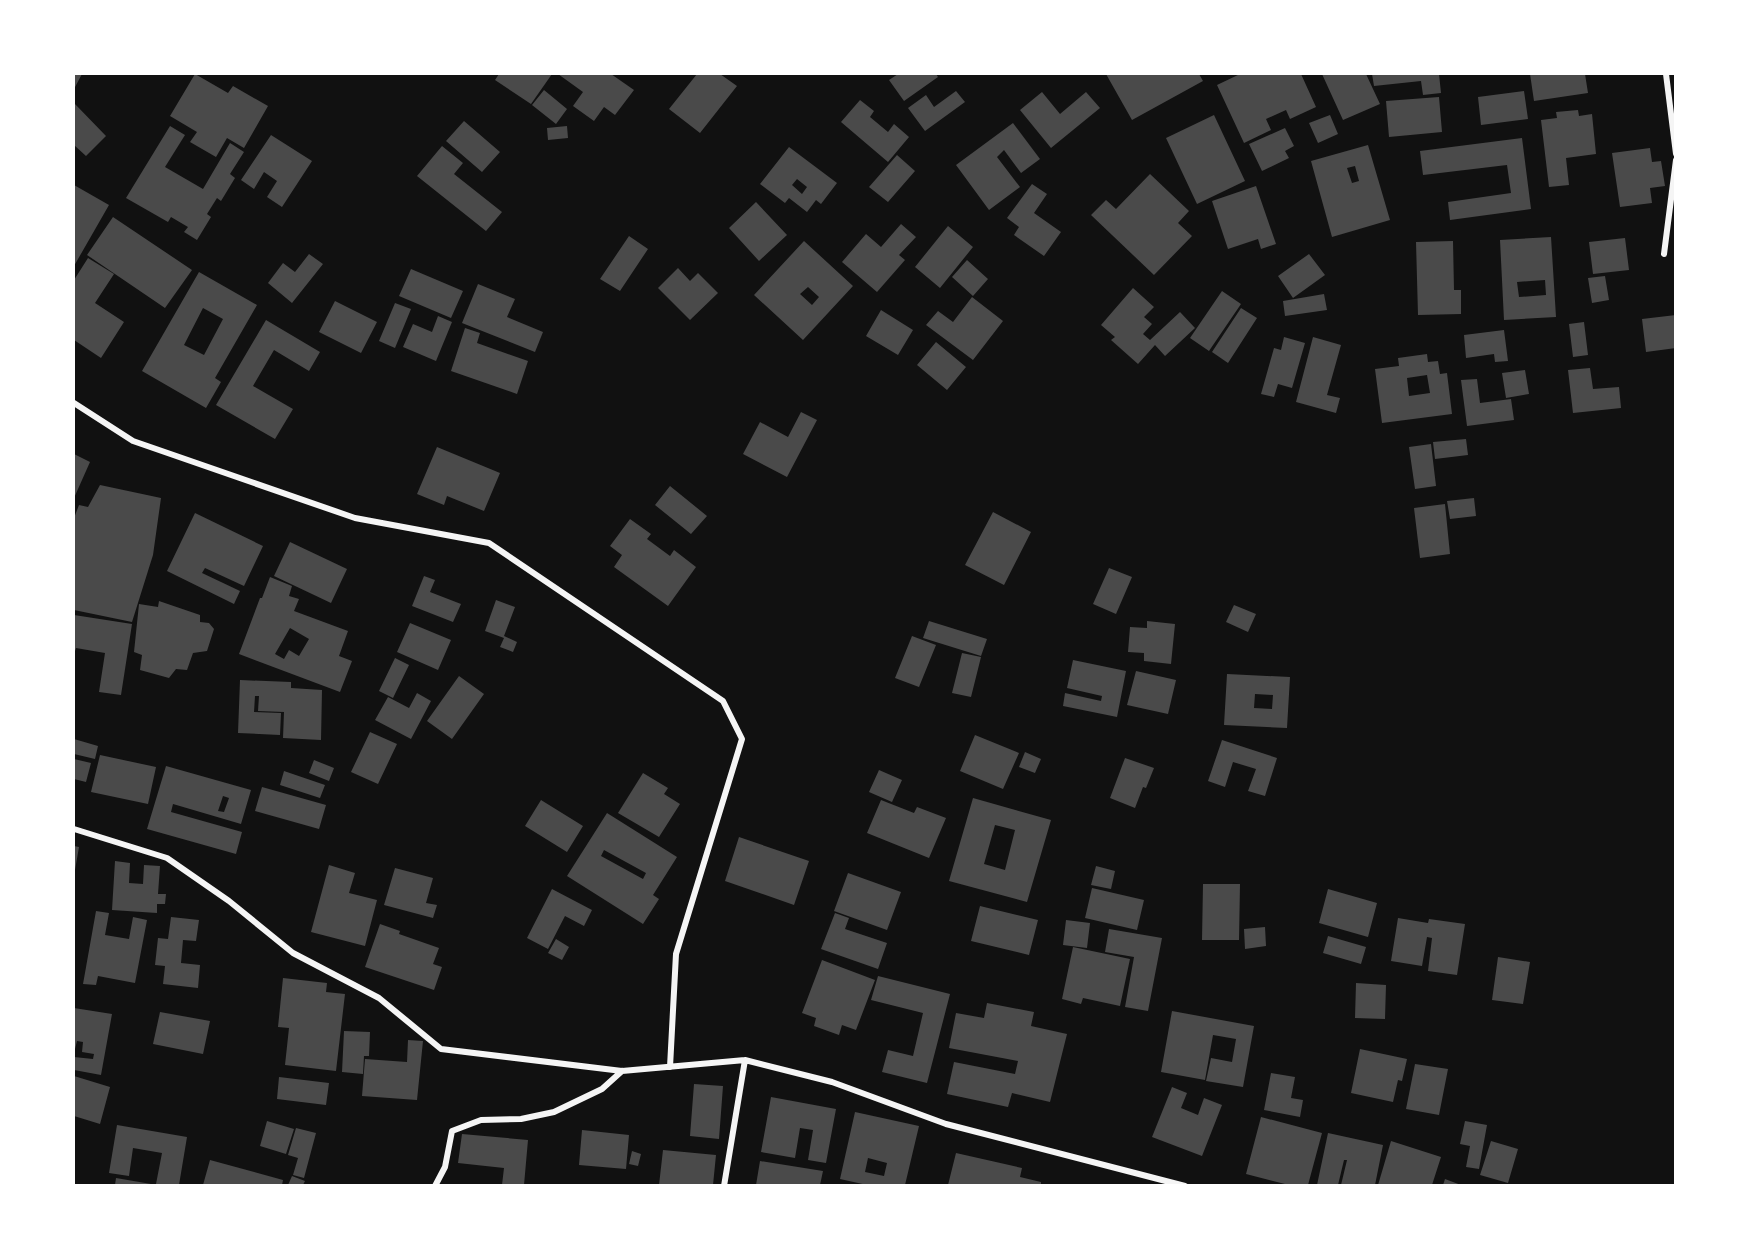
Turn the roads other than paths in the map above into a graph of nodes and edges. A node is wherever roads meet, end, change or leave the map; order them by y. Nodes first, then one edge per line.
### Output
1 (1666, 74) edge
2 (1676, 154) edge
3 (1676, 160) edge
4 (1664, 254) dead end
5 (74, 404) edge
6 (74, 829) edge
7 (745, 1060) junction
8 (670, 1067) junction
9 (622, 1071) junction
10 (435, 1185) edge
11 (724, 1185) edge
12 (1185, 1185) edge

1 - 2 street
3 - 4 street
5 - 8 street
6 - 9 street
7 - 8 street
7 - 11 street
7 - 12 street
8 - 9 street
9 - 10 street

